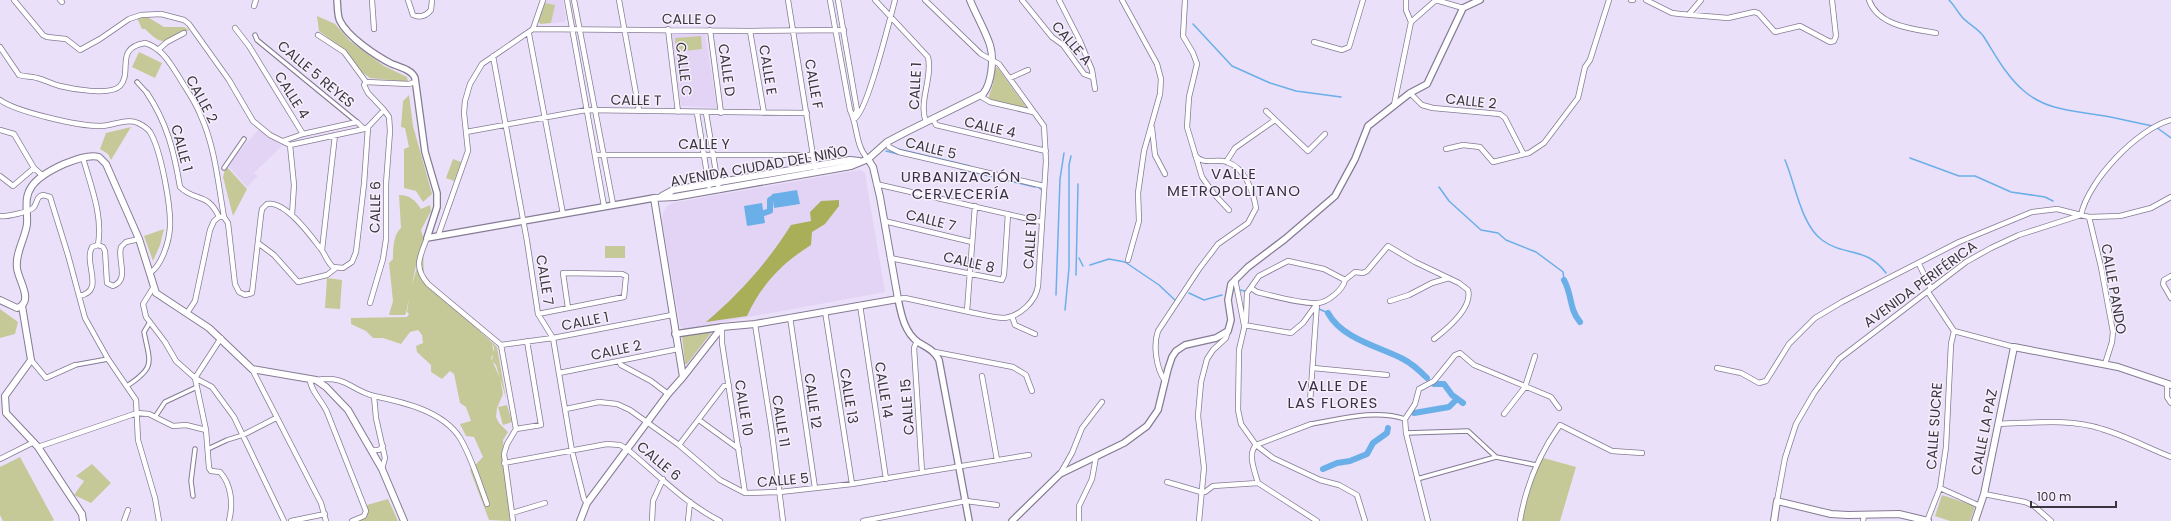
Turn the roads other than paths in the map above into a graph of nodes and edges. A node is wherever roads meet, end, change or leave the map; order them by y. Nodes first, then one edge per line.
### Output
1 (14, 0) edge
2 (256, 0) edge
3 (337, 0) edge
4 (372, 0) edge
5 (408, 0) edge
6 (432, 0) edge
7 (543, 0) edge
8 (567, 0) edge
9 (574, 0) edge
10 (619, 0) edge
11 (788, 0) edge
12 (830, 0) edge
13 (838, 0) edge
14 (874, 0) edge
15 (895, 0) edge
16 (925, 0) edge
17 (970, 0) edge
18 (1022, 0) edge
19 (1059, 0) edge
20 (1122, 0) edge
21 (1185, 0) edge
22 (1363, 0) edge
23 (1406, 0) edge
24 (1436, 0) edge
25 (1480, 0) edge
26 (1609, 0) edge
27 (1646, 0) edge
28 (1701, 0) edge
29 (1832, 0) edge
30 (1870, 0) edge
31 (254, 6) dead end
32 (1462, 8) junction
33 (1690, 13) junction
34 (890, 16) junction
35 (1411, 22) junction
36 (235, 28) dead end
37 (579, 28) junction
38 (624, 28) junction
39 (374, 29) dead end
40 (533, 29) junction
41 (572, 29) junction
42 (668, 29) junction
43 (710, 30) junction
44 (844, 30) junction
45 (750, 31) junction
46 (793, 31) junction
47 (836, 31) junction
48 (184, 32) dead end
49 (1936, 33) dead end
50 (528, 34) junction
51 (318, 35) dead end
52 (255, 36) dead end
53 (1314, 42) dead end
54 (0, 47) edge
55 (158, 50) junction
56 (493, 56) junction
57 (990, 59) junction
58 (1028, 70) dead end
59 (1092, 77) junction
60 (1010, 78) junction
61 (137, 82) dead end
62 (366, 82) junction
63 (415, 82) junction
64 (1095, 89) dead end
65 (147, 93) joint
66 (1410, 93) junction
67 (980, 96) junction
68 (0, 100) edge
69 (1394, 105) junction
70 (384, 110) junction
71 (586, 110) junction
72 (595, 110) junction
73 (639, 110) junction
74 (1266, 111) dead end
75 (678, 112) junction
76 (1033, 112) junction
77 (697, 113) junction
78 (706, 113) junction
79 (722, 113) junction
80 (764, 113) junction
81 (808, 114) junction
82 (546, 118) junction
83 (854, 118) junction
84 (933, 119) junction
85 (1275, 120) junction
86 (2171, 120) edge
87 (357, 122) junction
88 (926, 122) junction
89 (506, 125) junction
90 (1152, 126) junction
91 (366, 128) junction
92 (0, 130) edge
93 (466, 132) junction
94 (303, 134) junction
95 (1325, 134) dead end
96 (335, 135) junction
97 (244, 139) dead end
98 (283, 141) junction
99 (887, 142) junction
100 (290, 145) junction
101 (1446, 149) dead end
102 (1046, 151) junction
103 (1523, 153) junction
104 (595, 155) junction
105 (603, 155) junction
106 (705, 155) junction
107 (713, 155) junction
108 (813, 155) junction
109 (1194, 155) junction
110 (83, 158) junction
111 (868, 160) junction
112 (1226, 162) junction
113 (34, 168) junction
114 (224, 168) dead end
115 (816, 169) junction
116 (1165, 174) dead end
117 (0, 176) edge
118 (42, 176) junction
119 (718, 183) junction
120 (709, 184) junction
121 (876, 184) junction
122 (1044, 186) junction
123 (719, 190) junction
124 (710, 191) junction
125 (661, 196) junction
126 (2171, 197) edge
127 (654, 198) junction
128 (613, 204) junction
129 (604, 206) junction
130 (975, 206) junction
131 (26, 210) junction
132 (1229, 210) dead end
133 (563, 214) junction
134 (1008, 214) junction
135 (292, 215) junction
136 (2081, 215) junction
137 (0, 216) edge
138 (221, 217) junction
139 (2089, 217) junction
140 (523, 221) junction
141 (884, 221) junction
142 (1042, 222) junction
143 (438, 236) junction
144 (427, 238) junction
145 (139, 239) junction
146 (972, 242) junction
147 (258, 243) junction
148 (98, 245) junction
149 (322, 250) junction
150 (890, 258) junction
151 (1128, 260) dead end
152 (1919, 264) junction
153 (336, 268) junction
154 (150, 274) junction
155 (970, 274) junction
156 (2171, 276) edge
157 (1449, 278) junction
158 (1234, 279) junction
159 (1345, 280) junction
160 (153, 288) junction
161 (1251, 288) junction
162 (1930, 290) junction
163 (79, 296) junction
164 (898, 298) junction
165 (2171, 298) edge
166 (0, 300) edge
167 (1390, 301) dead end
168 (370, 303) dead end
169 (1317, 304) junction
170 (860, 305) junction
171 (22, 306) junction
172 (568, 308) junction
173 (825, 311) junction
174 (966, 311) junction
175 (187, 313) junction
176 (538, 314) junction
177 (672, 315) junction
178 (1012, 316) junction
179 (790, 317) junction
180 (150, 322) junction
181 (755, 324) junction
182 (1244, 325) junction
183 (722, 327) junction
184 (1228, 331) junction
185 (1954, 331) junction
186 (675, 334) junction
187 (1035, 334) dead end
188 (221, 338) junction
189 (553, 338) junction
190 (1434, 339) dead end
191 (527, 341) junction
192 (917, 341) junction
193 (502, 345) junction
194 (2014, 347) junction
195 (678, 349) junction
196 (935, 352) junction
197 (1535, 356) dead end
198 (108, 358) junction
199 (31, 360) junction
200 (619, 361) junction
201 (2106, 364) junction
202 (75, 365) joint
203 (1313, 368) junction
204 (1717, 368) dead end
205 (252, 370) junction
206 (559, 373) junction
207 (1387, 375) dead end
208 (982, 376) dead end
209 (683, 377) junction
210 (195, 378) junction
211 (313, 380) junction
212 (1165, 380) junction
213 (2169, 384) edge
214 (729, 385) junction
215 (127, 386) junction
216 (197, 387) junction
217 (1525, 387) junction
218 (1032, 391) dead end
219 (668, 394) junction
220 (374, 396) junction
221 (1102, 402) dead end
222 (1310, 402) dead end
223 (2171, 403) edge
224 (1560, 408) dead end
225 (566, 409) junction
226 (137, 413) junction
227 (3, 414) edge
228 (1504, 414) dead end
229 (154, 416) junction
230 (276, 418) junction
231 (1405, 419) junction
232 (699, 420) junction
233 (647, 422) junction
234 (1310, 424) joint
235 (1998, 424) junction
236 (206, 430) junction
237 (516, 430) junction
238 (1406, 433) junction
239 (243, 435) junction
240 (36, 444) junction
241 (679, 445) junction
242 (1256, 445) junction
243 (383, 446) junction
244 (195, 449) dead end
245 (208, 449) junction
246 (627, 449) junction
247 (739, 449) junction
248 (372, 450) junction
249 (572, 451) junction
250 (1642, 453) dead end
251 (1029, 455) dead end
252 (2171, 456) edge
253 (1096, 457) junction
254 (1496, 457) junction
255 (0, 459) edge
256 (997, 460) junction
257 (504, 463) junction
258 (960, 465) junction
259 (1536, 465) junction
260 (382, 468) junction
261 (922, 472) junction
262 (1060, 474) junction
263 (663, 479) junction
264 (886, 479) junction
265 (1417, 479) junction
266 (1167, 482) dead end
267 (1258, 483) junction
268 (852, 484) junction
269 (815, 488) junction
270 (1940, 488) junction
271 (780, 492) junction
272 (1201, 492) junction
273 (745, 493) junction
274 (1984, 494) junction
275 (193, 496) dead end
276 (966, 501) junction
277 (1777, 501) junction
278 (545, 502) dead end
279 (690, 502) junction
280 (587, 503) junction
281 (487, 504) dead end
282 (997, 505) dead end
283 (1980, 506) junction
284 (128, 510) dead end
285 (512, 513) junction
286 (325, 514) junction
287 (1863, 518) edge
288 (83, 521) edge
289 (124, 521) edge
290 (159, 521) edge
291 (229, 521) edge
292 (284, 521) edge
293 (291, 521) edge
294 (326, 521) edge
295 (352, 521) edge
296 (404, 521) edge
297 (513, 521) edge
298 (580, 521) edge
299 (652, 521) edge
300 (688, 521) edge
301 (720, 521) edge
302 (783, 521) edge
303 (863, 521) edge
304 (969, 521) edge
305 (1012, 521) edge
306 (1079, 521) edge
307 (1199, 521) edge
308 (1318, 521) edge
309 (1365, 521) edge
310 (1428, 521) edge
311 (1520, 521) edge
312 (1774, 521) edge
313 (1927, 521) edge
314 (1975, 521) edge
315 (2051, 521) edge

1 - 98 street
2 - 31 street
3 - 63 street
4 - 39 street
5 - 6 street
7 - 40 street
8 - 41 street
9 - 37 street
10 - 38 street
11 - 46 street, CALLE F
12 - 47 street
13 - 44 street
14 - 34 street, CALLE 1
15 - 34 street
16 - 57 street, CALLE 10
17 - 57 main road
18 - 59 street, CALLE A
19 - 59 street
20 - 90 street
21 - 109 street
22 - 53 street
23 - 35 street
24 - 32 street
24 - 35 street
25 - 32 street
26 - 103 street
27 - 33 street
28 - 33 street
29 - 33 street
30 - 49 street
32 - 66 street
34 - 83 street
34 - 88 street, CALLE 1
35 - 69 street
36 - 94 street, CALLE 4
37 - 38 street, CALLE O
37 - 41 street, CALLE O
37 - 72 street
38 - 42 street, CALLE O
38 - 73 street
40 - 41 street, CALLE O
40 - 50 street
41 - 71 street
42 - 43 street, CALLE O
42 - 75 street, CALLE C
43 - 45 street, CALLE O
43 - 79 street, CALLE D
44 - 47 street, CALLE O
44 - 83 street
45 - 46 street, CALLE O
45 - 80 street, CALLE E
46 - 47 street, CALLE O
46 - 81 street, CALLE F
47 - 83 street
48 - 55 street
50 - 56 street
50 - 82 street
51 - 62 street
52 - 87 street, CALLE 5 REYES
54 - 55 street
55 - 138 street, CALLE 2
56 - 89 street, CALLE 7
56 - 93 street
57 - 60 street, CALLE 10
57 - 67 main road
58 - 60 street
59 - 64 street
60 - 76 street, CALLE 10
61 - 65 street
62 - 63 street
62 - 70 street
63 - 144 street
65 - 138 street, CALLE 1
66 - 69 street
66 - 103 street, CALLE 2
67 - 76 street
67 - 84 main road, AVENIDA CIUDAD DEL NIÑO
68 - 154 street
69 - 158 street
70 - 91 street
70 - 168 street, CALLE 6
71 - 72 street, CALLE T
71 - 82 street, CALLE T
71 - 104 street
72 - 73 street, CALLE T
72 - 105 street
73 - 75 street, CALLE T
74 - 85 street
75 - 77 street, CALLE T
76 - 102 street, CALLE 10
77 - 78 street, CALLE T
77 - 106 street
78 - 79 street, CALLE T
78 - 107 street
79 - 80 street, CALLE T
80 - 81 street, CALLE T
81 - 108 street, CALLE F
82 - 89 street, CALLE T
82 - 133 street
83 - 111 street
84 - 88 main road, AVENIDA CIUDAD DEL NIÑO
84 - 102 street, CALLE 4
85 - 95 street
85 - 112 street
86 - 136 street
87 - 91 street, CALLE 5 REYES
87 - 94 street
88 - 99 main road, AVENIDA CIUDAD DEL NIÑO
89 - 93 street, CALLE T
89 - 140 street, CALLE 7
90 - 116 street
90 - 151 street
91 - 96 street
91 - 153 street
92 - 113 street
93 - 143 street
94 - 98 street
96 - 100 street
96 - 149 street
97 - 114 street
98 - 100 street
99 - 111 main road, AVENIDA CIUDAD DEL NIÑO
99 - 122 street, CALLE 5
100 - 135 street
101 - 103 street
102 - 122 street, CALLE 10
104 - 105 street, CALLE Y
104 - 129 street
105 - 106 street, CALLE Y
105 - 128 street
106 - 107 street, CALLE Y
106 - 120 street
107 - 108 street, CALLE Y
107 - 119 street
108 - 115 street, CALLE F
109 - 112 street
109 - 132 street
110 - 118 main road
110 - 145 main road
110 - 148 street
111 - 115 main road, AVENIDA CIUDAD DEL NIÑO
111 - 121 main road
112 - 212 street
113 - 117 street
113 - 118 street
115 - 119 main road, AVENIDA CIUDAD DEL NIÑO
115 - 123 main road, AVENIDA CIUDAD DEL NIÑO
118 - 131 main road
119 - 120 main road, AVENIDA CIUDAD DEL NIÑO
119 - 123 street
120 - 124 street
120 - 125 main road, AVENIDA CIUDAD DEL NIÑO
121 - 130 street
121 - 141 main road
122 - 142 street, CALLE 10
123 - 124 main road, AVENIDA CIUDAD DEL NIÑO
124 - 125 main road, AVENIDA CIUDAD DEL NIÑO
125 - 127 main road, AVENIDA CIUDAD DEL NIÑO
126 - 139 street
127 - 128 street
127 - 177 main road, AVENIDA CIUDAD DEL NIÑO
128 - 129 street
129 - 133 street
130 - 134 street
130 - 146 street
131 - 137 street
131 - 163 street
131 - 171 main road
133 - 140 street
134 - 142 street
134 - 155 street, CALLE 8
135 - 147 street
135 - 149 street
136 - 139 street
136 - 152 street
136 - 162 street, AVENIDA PERIFÉRICA
138 - 147 street
138 - 175 street
139 - 201 street, CALLE PANDO
140 - 143 street
140 - 176 street, CALLE 7
141 - 146 street, CALLE 7
141 - 150 main road
142 - 178 street, CALLE 10
143 - 144 street
144 - 193 street
145 - 148 street
145 - 154 main road
146 - 155 street
147 - 153 street
148 - 163 street
149 - 153 street
150 - 155 street, CALLE 8
150 - 164 main road
152 - 162 street
152 - 204 street
154 - 160 main road
155 - 174 street
156 - 165 street
157 - 159 street
157 - 167 street
157 - 190 street
158 - 182 street
158 - 184 street
159 - 161 street
159 - 169 street
160 - 175 main road
160 - 180 street
161 - 169 street
161 - 182 street
162 - 185 street
162 - 277 street, AVENIDA PERIFÉRICA
163 - 198 street
164 - 170 main road
164 - 174 street
164 - 192 street
166 - 171 main road
169 - 182 street
169 - 203 street
170 - 173 main road
170 - 264 street, CALLE 14
171 - 199 main road
172 - 172 street
172 - 176 street
173 - 179 main road
173 - 268 street, CALLE 13
174 - 178 street
175 - 188 main road
176 - 189 street, CALLE 7
177 - 186 main road, AVENIDA CIUDAD DEL NIÑO
177 - 189 street, CALLE 1
178 - 187 street
179 - 181 main road
179 - 269 street, CALLE 12
180 - 210 street
180 - 215 street
181 - 183 main road
181 - 271 street, CALLE 11
182 - 242 street
183 - 186 street
183 - 209 main road
183 - 214 street, CALLE 10
184 - 212 street
184 - 272 street
185 - 194 street
185 - 270 street, CALLE SUCRE
186 - 195 main road, AVENIDA CIUDAD DEL NIÑO
188 - 205 main road
188 - 210 street
189 - 191 street, CALLE 1
189 - 206 street, CALLE 7
191 - 193 street, CALLE 1
191 - 237 street
192 - 196 street
192 - 261 street, CALLE 15
193 - 237 street
194 - 201 main road
194 - 235 main road, CALLE LA PAZ
195 - 200 street, CALLE 2
195 - 209 main road, AVENIDA CIUDAD DEL NIÑO
196 - 218 street
196 - 258 street
197 - 217 street
198 - 202 street
198 - 215 street
199 - 202 street
199 - 227 main road
200 - 206 street, CALLE 2
200 - 219 street
201 - 213 main road
203 - 207 street
203 - 222 street
205 - 211 main road
205 - 230 street
206 - 225 street, CALLE 7
208 - 256 street
209 - 219 main road
210 - 216 street
210 - 239 street
211 - 220 street
211 - 248 main road
211 - 295 street
212 - 253 street
213 - 223 street
214 - 232 street
214 - 247 street, CALLE 10
215 - 226 street
216 - 229 street
216 - 236 street
217 - 224 street
217 - 228 street
217 - 231 street
219 - 233 main road
220 - 243 street
220 - 281 street
221 - 262 street
225 - 233 street, CALLE 5
225 - 249 street, CALLE 7
226 - 229 street
226 - 240 street
226 - 290 street
227 - 240 main road
229 - 236 street
230 - 239 street
230 - 286 street
231 - 234 street
231 - 238 street
232 - 241 street
232 - 247 street
233 - 241 street, CALLE 5
233 - 246 main road
234 - 242 street
235 - 252 street
235 - 274 main road, CALLE LA PAZ
236 - 245 street
237 - 257 street
238 - 254 street
238 - 265 street
239 - 245 street
239 - 292 street
240 - 255 street
240 - 288 main road
241 - 273 street, CALLE 5
242 - 267 street
242 - 309 street
243 - 248 street
243 - 260 street
244 - 275 street
245 - 291 street
246 - 249 street, CALLE 6
246 - 263 street, CALLE 6
246 - 280 main road
247 - 273 street, CALLE 10
248 - 260 main road
249 - 257 street, CALLE 6
249 - 280 street, CALLE 7
250 - 259 street
251 - 256 street, CALLE 5
253 - 262 street
253 - 306 street
254 - 259 street
254 - 265 street
256 - 258 street, CALLE 5
257 - 285 street
258 - 261 street, CALLE 5
258 - 276 street
259 - 311 street
260 - 296 main road
261 - 264 street, CALLE 5
262 - 305 street
263 - 279 street, CALLE 6
263 - 299 street
264 - 268 street, CALLE 5
265 - 310 street
266 - 272 street
267 - 272 street
267 - 308 street
268 - 269 street, CALLE 5
269 - 271 street, CALLE 5
270 - 283 street
270 - 313 street, CALLE SUCRE
271 - 273 street, CALLE 5
271 - 302 street, CALLE 11
272 - 307 street
274 - 283 main road, CALLE LA PAZ
274 - 315 street
276 - 282 street
276 - 303 street
276 - 304 street
277 - 287 main road
277 - 312 main road, AVENIDA PERIFÉRICA
278 - 285 street
279 - 300 street
279 - 301 street, CALLE 6
280 - 298 main road
283 - 314 main road, CALLE LA PAZ
284 - 289 street
285 - 297 street
286 - 293 street
286 - 294 street
287 - 313 main road

